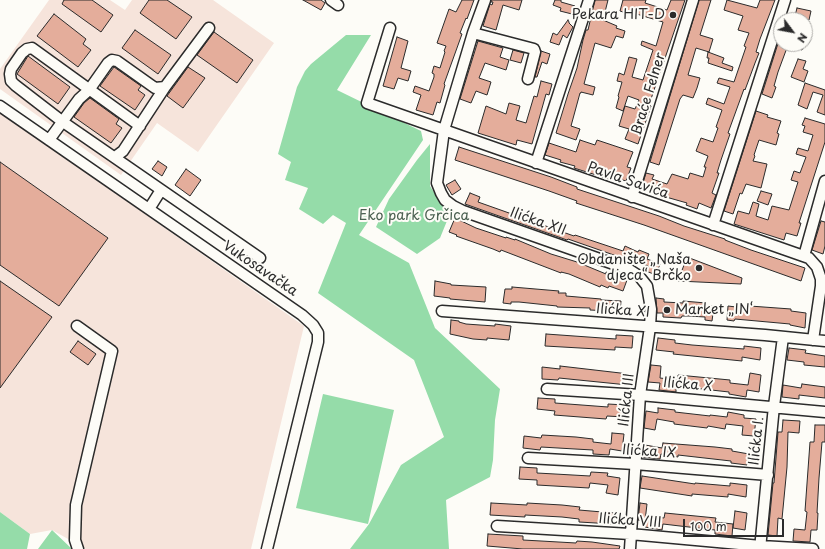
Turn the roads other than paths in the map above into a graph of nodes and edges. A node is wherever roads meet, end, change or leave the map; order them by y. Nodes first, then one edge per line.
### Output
1 (485, 0) edge
2 (589, 0) edge
3 (693, 0) edge
4 (785, 0) edge
5 (209, 28) dead end
6 (390, 28) dead end
7 (473, 33) junction
8 (528, 80) dead end
9 (165, 87) junction
10 (89, 90) junction
11 (0, 106) edge
12 (63, 122) junction
13 (140, 126) junction
14 (444, 130) junction
15 (49, 140) junction
16 (114, 157) junction
17 (536, 163) junction
18 (825, 181) edge
19 (162, 190) junction
20 (632, 197) junction
21 (149, 209) junction
22 (713, 225) junction
23 (804, 256) junction
24 (260, 258) dead end
25 (442, 310) dead end
26 (76, 326) dead end
27 (650, 327) junction
28 (783, 337) junction
29 (813, 340) junction
30 (825, 341) edge
31 (548, 389) dead end
32 (640, 395) junction
33 (774, 406) junction
34 (825, 412) edge
35 (528, 458) dead end
36 (635, 464) junction
37 (768, 475) junction
38 (497, 526) dead end
39 (630, 534) junction
40 (760, 547) edge
41 (78, 549) edge
42 (267, 549) edge
43 (630, 549) edge
44 (813, 549) edge

1 - 7 street
2 - 17 street
3 - 20 street, Braće Felner
4 - 22 street
5 - 9 street
6 - 14 street, Pavla Savića
7 - 8 street
7 - 14 street
9 - 10 street
9 - 13 street
10 - 12 street
10 - 12 street
10 - 13 street
11 - 15 street, Vukosavačka
12 - 15 street
12 - 16 street
13 - 16 street
14 - 17 street, Pavla Savića
14 - 27 street, Ilićka XII
15 - 21 street, Vukosavačka
16 - 19 street
17 - 20 street, Pavla Savića
18 - 23 street
19 - 21 street
19 - 24 street
20 - 22 street, Pavla Savića
21 - 42 street, Vukosavačka
22 - 23 street, Pavla Savića
23 - 29 street, Pavla Savića
25 - 27 street, Ilićka XI
26 - 41 street
27 - 28 street, Ilićka XI
27 - 32 street, Ilićka III
28 - 29 street, Ilićka XI
28 - 33 street, Ilićka I.
29 - 30 street, Ilićka XI
31 - 32 street, Ilićka X
32 - 33 street, Ilićka X
32 - 36 street, Ilićka III
33 - 34 street, Ilićka X
33 - 37 street, Ilićka I.
35 - 36 street, Ilićka IX
36 - 37 street, Ilićka IX
36 - 39 street, Ilićka III
37 - 40 street, Ilićka I.
38 - 39 street, Ilićka VIII
39 - 40 street, Ilićka VIII
39 - 43 street, Ilićka III
40 - 44 street, Ilićka VIII

